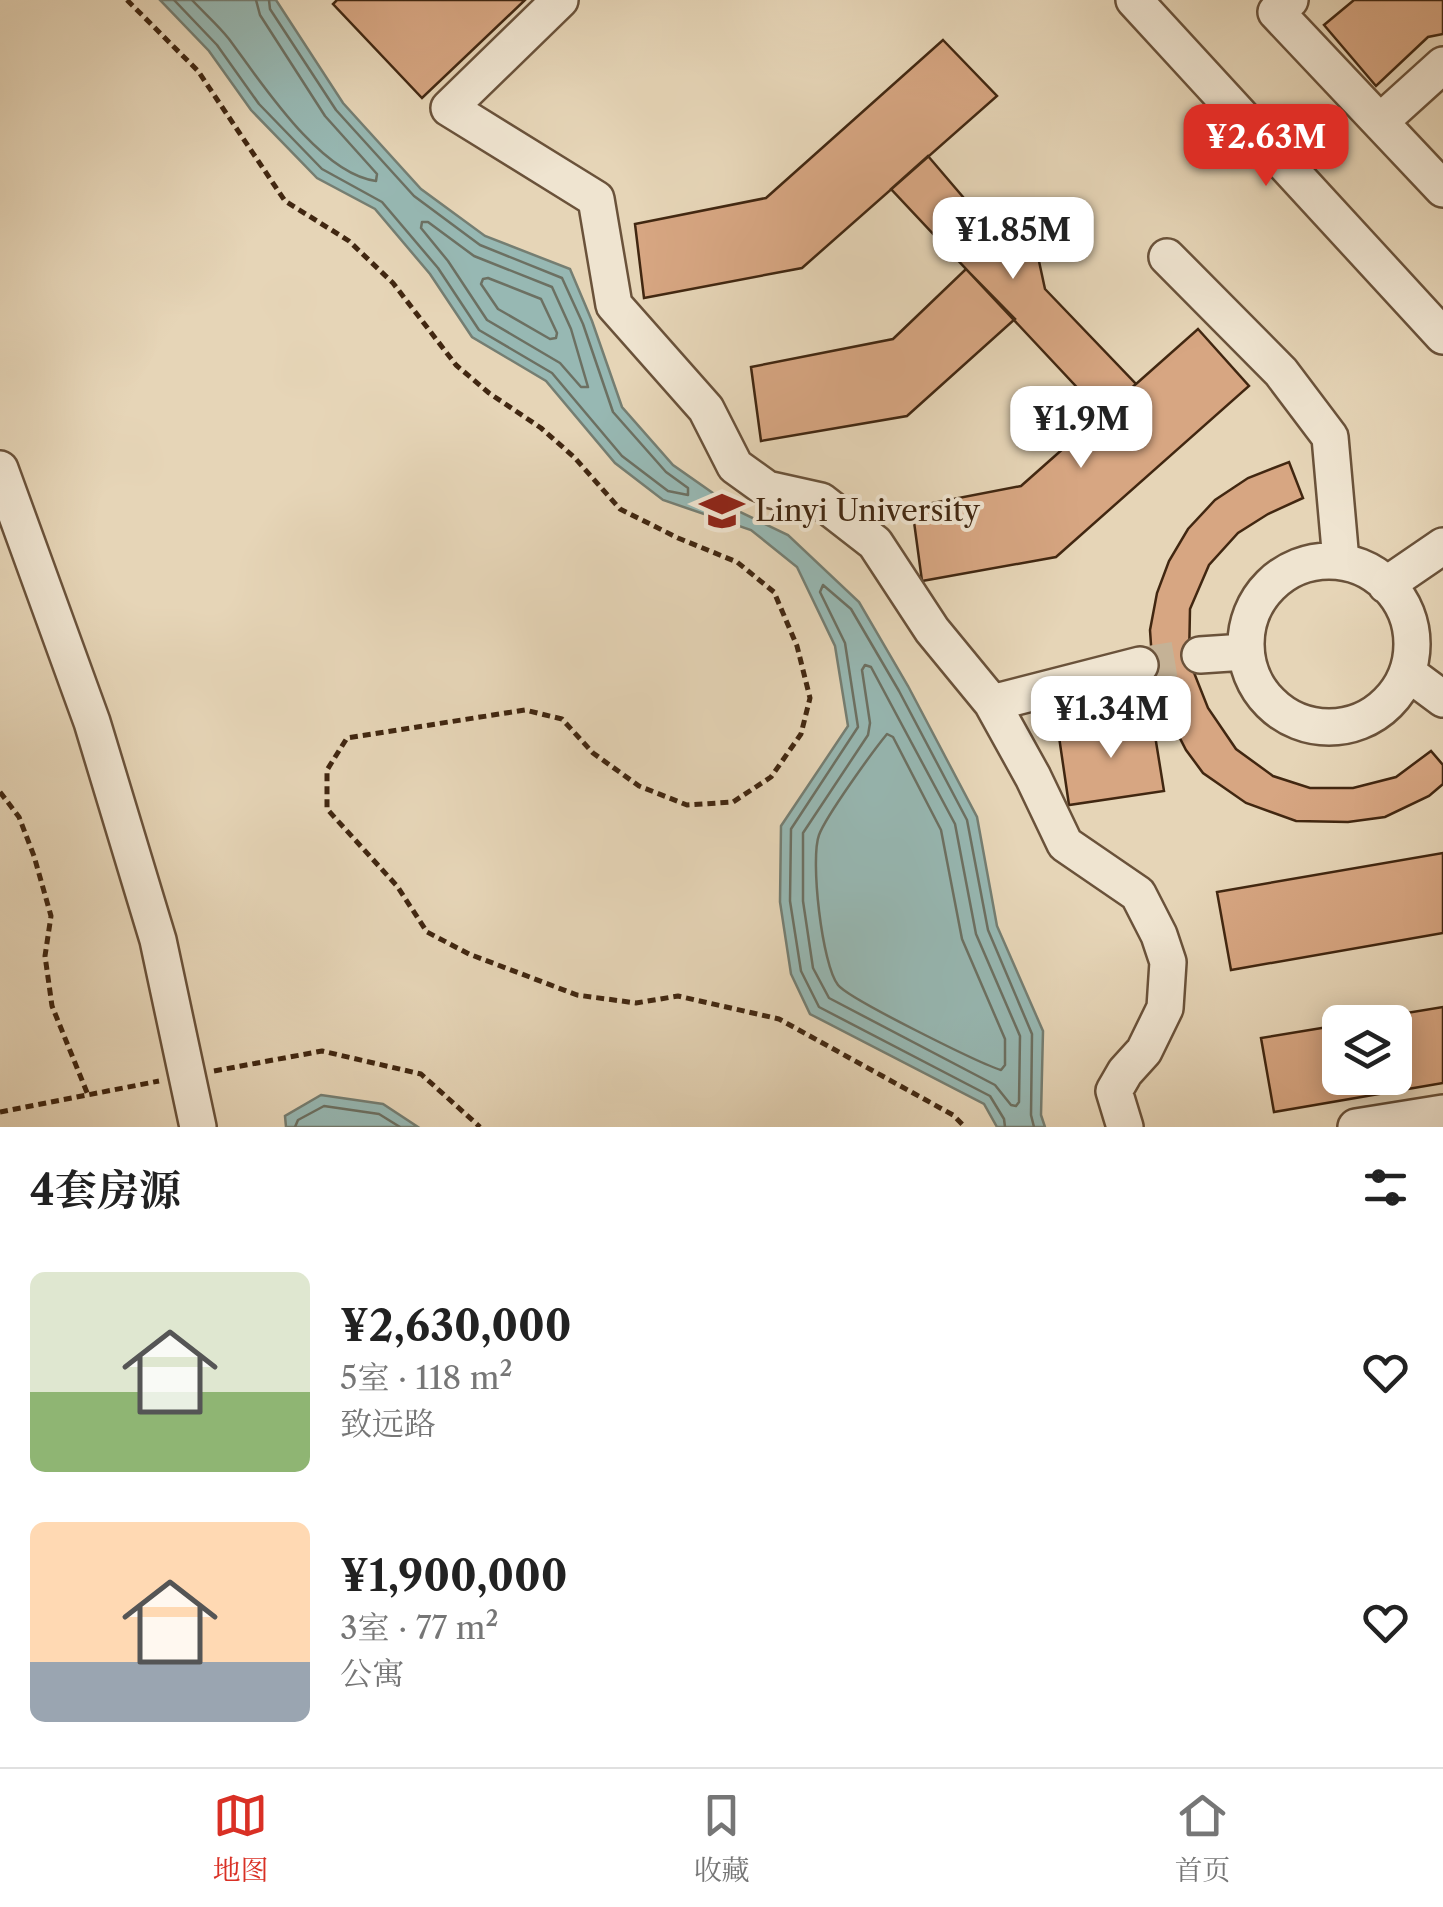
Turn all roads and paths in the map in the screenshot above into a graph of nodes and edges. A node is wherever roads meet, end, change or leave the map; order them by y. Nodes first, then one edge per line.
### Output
1 (127, 0) edge
2 (560, 0) edge
3 (1134, 0) edge
4 (1290, 0) edge
5 (1443, 65) edge
6 (1380, 122) junction
7 (1442, 186) edge
8 (1167, 258) dead end
9 (1443, 336) edge
10 (0, 469) edge
11 (1443, 546) edge
12 (1340, 561) junction
13 (1386, 585) junction
14 (1245, 652) junction
15 (1200, 655) tunnel mouth
16 (1140, 665) tunnel mouth
17 (1408, 673) junction
18 (1443, 699) edge
19 (992, 703) junction
20 (0, 792) edge
21 (187, 1076) junction
22 (88, 1094) junction
23 (0, 1112) edge
24 (1443, 1112) edge
25 (198, 1127) edge
26 (480, 1127) edge
27 (965, 1127) edge
28 (1124, 1127) edge
29 (1356, 1127) edge

1 - 27 path
2 - 19 street
3 - 9 street
4 - 6 street
5 - 6 street
6 - 7 street
8 - 12 street
10 - 21 street
11 - 13 street
12 - 13 street
12 - 14 street
13 - 17 street
14 - 15 street
14 - 17 street
16 - 19 street
17 - 18 street
19 - 28 street
20 - 22 path
21 - 22 path
21 - 25 street
21 - 26 path
22 - 23 path
24 - 29 street

